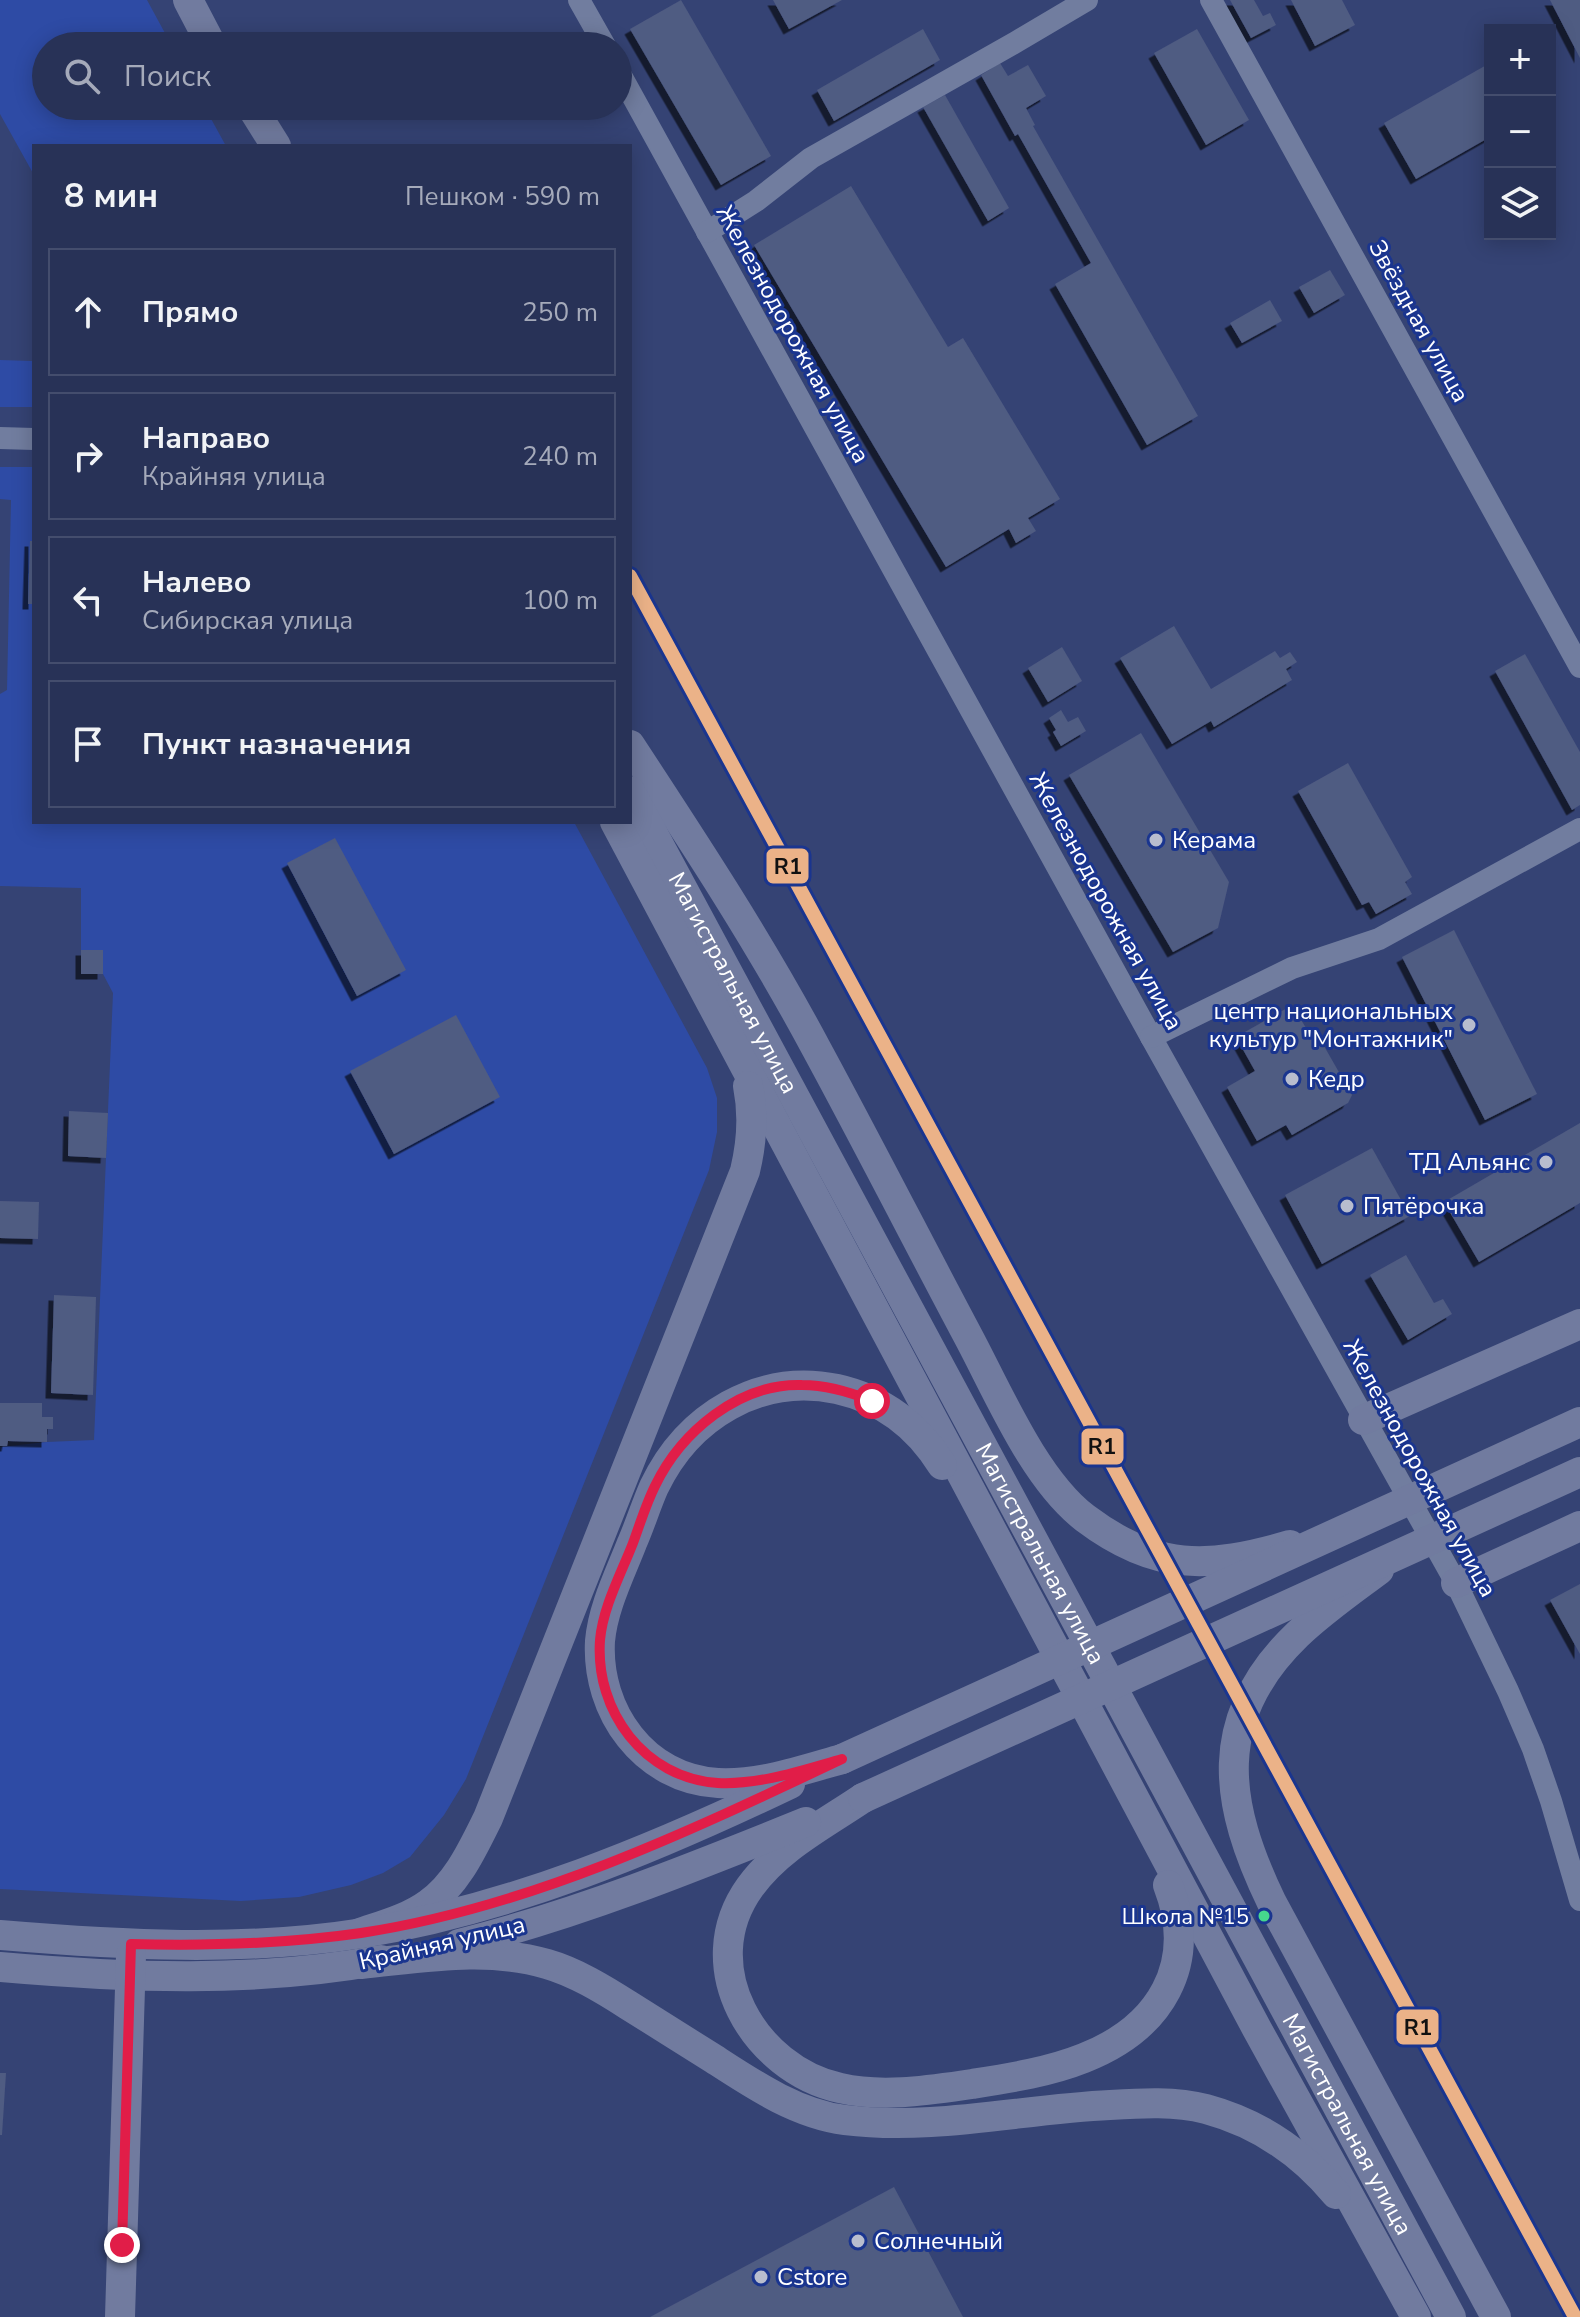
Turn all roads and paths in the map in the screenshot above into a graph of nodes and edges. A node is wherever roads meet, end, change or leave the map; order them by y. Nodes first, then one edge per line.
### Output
1 (188, 0) edge
2 (579, 0) edge
3 (1087, 0) edge
4 (1211, 0) edge
5 (206, 32) edge
6 (597, 32) edge
7 (632, 95) edge
8 (246, 120) edge
9 (260, 120) edge
10 (257, 144) edge
11 (275, 144) edge
12 (707, 232) junction
13 (0, 438) edge
14 (32, 439) edge
15 (1580, 667) edge
16 (632, 748) edge
17 (632, 795) edge
18 (616, 824) edge
19 (1580, 829) edge
20 (1151, 1037) junction
21 (739, 1054) junction
22 (1580, 1324) edge
23 (1363, 1420) junction
24 (1580, 1422) edge
25 (1580, 1472) edge
26 (1580, 1526) edge
27 (1349, 1528) junction
28 (1396, 1557) junction
29 (1456, 1583) junction
30 (1041, 1619) junction
31 (1098, 1727) junction
32 (842, 1759) junction
33 (863, 1798) junction
34 (1580, 1900) edge
35 (360, 1933) junction
36 (0, 1935) edge
37 (131, 1944) junction
38 (361, 1964) junction
39 (0, 1967) edge
40 (130, 1975) junction
41 (1389, 2267) junction
42 (120, 2317) edge
43 (1416, 2317) edge
44 (1451, 2317) edge
45 (1496, 2317) edge

1 - 5 main road
2 - 6 street
3 - 12 street
4 - 15 street, Звёздная улица
7 - 12 street, Железнодорожная улица
8 - 10 main road
9 - 11 main road
12 - 20 street, Железнодорожная улица
13 - 14 street
16 - 27 main road, bridge
17 - 44 main road, Магистральная улица
18 - 21 main road, Магистральная улица
19 - 20 street
20 - 23 street, Железнодорожная улица
21 - 30 main road, Магистральная улица
21 - 35 main road
22 - 23 main road
23 - 29 street, Железнодорожная улица
24 - 27 main road, bridge
25 - 28 main road, bridge
26 - 29 main road
27 - 32 main road, bridge
28 - 33 main road, bridge
28 - 45 main road, bridge
29 - 34 street, Железнодорожная улица
30 - 31 main road, Магистральная улица
30 - 32 main road
31 - 33 main road
31 - 41 main road, Магистральная улица
32 - 35 main road, Крайняя улица
33 - 38 main road, Крайняя улица
35 - 37 main road, Крайняя улица
36 - 37 main road, Крайняя улица
37 - 40 main road
38 - 40 main road, Крайняя улица
38 - 41 main road
39 - 40 main road, Крайняя улица
40 - 42 main road
41 - 43 main road, Магистральная улица

